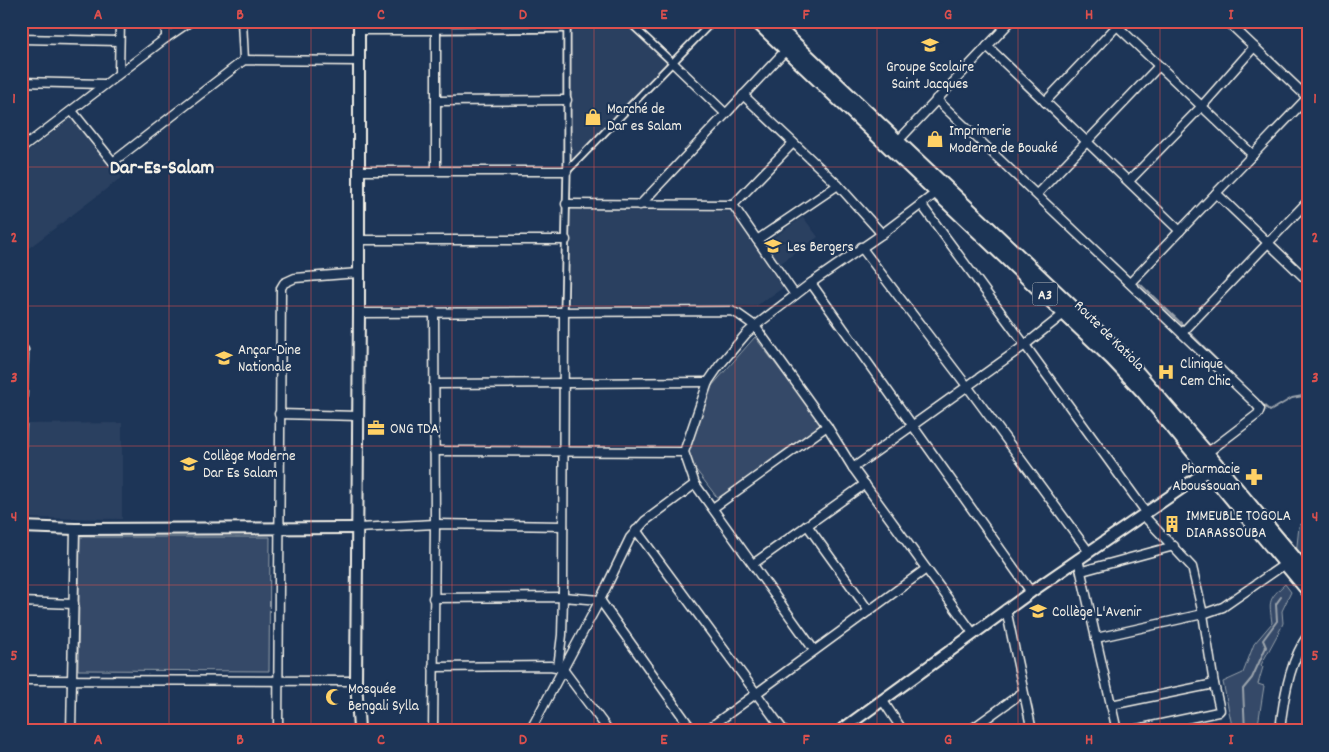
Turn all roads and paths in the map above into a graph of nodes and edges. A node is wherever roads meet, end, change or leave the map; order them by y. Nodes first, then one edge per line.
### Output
1 (120, 21) edge
2 (166, 21) edge
3 (192, 21) edge
4 (242, 21) edge
5 (567, 21) edge
6 (628, 21) edge
7 (713, 21) edge
8 (756, 21) edge
9 (771, 21) edge
10 (1011, 21) edge
11 (1229, 22) edge
12 (1114, 24) edge
13 (436, 25) edge
14 (358, 26) edge
15 (567, 29) junction
16 (166, 38) junction
17 (21, 39) edge
18 (119, 42) junction
19 (987, 46) junction
20 (1254, 47) junction
21 (786, 50) junction
22 (244, 60) junction
23 (358, 61) junction
24 (673, 63) junction
25 (1159, 66) junction
26 (119, 73) junction
27 (21, 82) edge
28 (104, 84) junction
29 (743, 95) junction
30 (1308, 98) edge
31 (936, 99) junction
32 (567, 100) junction
33 (436, 101) junction
34 (1045, 102) junction
35 (1202, 106) junction
36 (72, 110) junction
37 (725, 113) junction
38 (898, 141) junction
39 (793, 142) junction
40 (1087, 142) junction
41 (21, 149) edge
42 (1252, 155) junction
43 (358, 171) junction
44 (436, 171) junction
45 (567, 171) junction
46 (1129, 181) junction
47 (838, 185) junction
48 (936, 193) junction
49 (1216, 193) junction
50 (1037, 194) junction
51 (1308, 200) edge
52 (566, 204) junction
53 (921, 204) junction
54 (640, 205) junction
55 (733, 205) junction
56 (1180, 231) junction
57 (882, 234) junction
58 (358, 240) junction
59 (566, 240) junction
60 (757, 240) junction
61 (1268, 242) junction
62 (862, 247) junction
63 (358, 273) junction
64 (1308, 281) edge
65 (811, 283) junction
66 (1130, 283) junction
67 (795, 295) junction
68 (434, 312) junction
69 (564, 312) junction
70 (359, 313) junction
71 (1065, 313) junction
72 (755, 326) junction
73 (1182, 332) junction
74 (1025, 345) junction
75 (21, 350) edge
76 (708, 382) junction
77 (564, 383) junction
78 (434, 384) junction
79 (967, 386) junction
80 (279, 414) junction
81 (358, 416) junction
82 (912, 424) junction
83 (827, 426) junction
84 (21, 446) edge
85 (434, 451) junction
86 (563, 451) junction
87 (684, 452) junction
88 (1207, 453) junction
89 (853, 468) junction
90 (1212, 468) junction
91 (695, 484) junction
92 (865, 484) junction
93 (713, 508) junction
94 (1144, 514) junction
95 (435, 524) junction
96 (807, 525) junction
97 (563, 526) junction
98 (21, 527) edge
99 (358, 528) junction
100 (75, 529) junction
101 (279, 529) junction
102 (636, 530) junction
103 (1174, 546) junction
104 (1089, 552) junction
105 (1078, 560) junction
106 (753, 564) junction
107 (1285, 564) junction
108 (926, 569) junction
109 (1082, 572) junction
110 (1308, 574) edge
111 (1308, 591) edge
112 (1031, 592) junction
113 (433, 598) junction
114 (563, 598) junction
115 (600, 600) junction
116 (21, 602) edge
117 (74, 604) junction
118 (1006, 609) junction
119 (869, 611) junction
120 (1203, 614) junction
121 (973, 633) junction
122 (1308, 635) edge
123 (1096, 638) junction
124 (814, 650) junction
125 (433, 667) junction
126 (560, 668) junction
127 (21, 680) edge
128 (73, 680) junction
129 (356, 681) junction
130 (278, 682) junction
131 (1214, 684) junction
132 (1023, 692) junction
133 (757, 693) junction
134 (883, 701) junction
135 (1111, 705) junction
136 (360, 730) edge
137 (71, 731) edge
138 (278, 731) edge
139 (433, 731) edge
140 (530, 731) edge
141 (609, 731) edge
142 (693, 731) edge
143 (705, 731) edge
144 (784, 731) edge
145 (840, 731) edge
146 (903, 731) edge
147 (969, 731) edge
148 (1032, 731) edge
149 (1117, 731) edge
150 (1128, 731) edge
151 (1280, 731) edge

1 - 18 street
2 - 16 street
3 - 16 street
4 - 22 street
5 - 15 street
6 - 24 street
7 - 24 street
8 - 21 highway, Route de Katiola / A3
9 - 38 highway, Route de Katiola / A3
10 - 19 street
11 - 20 street
12 - 25 street
12 - 34 street
13 - 14 street
13 - 15 street
13 - 33 street
14 - 23 street
15 - 32 street
16 - 26 street
17 - 18 street
18 - 26 street
19 - 31 street
19 - 34 street
20 - 30 street
20 - 35 street
21 - 29 street
21 - 48 highway, Route de Katiola / A3
22 - 23 street
22 - 36 street
23 - 43 street
24 - 37 street
24 - 45 street
25 - 35 street
25 - 40 street
26 - 28 street
27 - 28 street
28 - 36 street
29 - 37 street
29 - 39 street
30 - 42 street
31 - 38 street
31 - 50 street
32 - 33 street
32 - 45 street
33 - 44 street
34 - 40 street
35 - 42 street
35 - 46 street
36 - 41 street
37 - 54 street
38 - 88 highway, Route de Katiola / A3
39 - 47 street
39 - 55 street
40 - 46 street
40 - 50 street
42 - 49 street
43 - 44 street
43 - 58 street
44 - 45 street
45 - 52 street
46 - 56 street
47 - 57 street
47 - 60 street
48 - 53 street
48 - 71 highway, Route de Katiola / A3
49 - 56 street
49 - 61 street
50 - 66 street
51 - 61 street
52 - 54 street
52 - 59 street
53 - 57 street
53 - 74 street
54 - 55 street
55 - 60 street
56 - 66 street
57 - 62 street
58 - 59 street
58 - 63 street
59 - 69 street
60 - 67 street
61 - 64 street
61 - 73 street
62 - 65 street
62 - 79 street
63 - 70 street
63 - 80 street
65 - 67 street
65 - 82 street
66 - 73 street
67 - 72 street
68 - 69 street
68 - 70 street
68 - 78 street
69 - 72 street
69 - 77 street
70 - 81 street
71 - 74 street
71 - 90 highway, Route de Katiola / A3
72 - 76 street
72 - 83 street
73 - 88 street
74 - 79 street
74 - 94 street
75 - 84 street
76 - 77 street
76 - 87 street
77 - 78 street
77 - 86 street
78 - 85 street
79 - 82 street
79 - 104 street
80 - 81 street
80 - 101 street
81 - 99 street
82 - 89 street
82 - 112 street
83 - 89 street
83 - 93 street
85 - 86 street
85 - 95 street
86 - 87 street
86 - 97 street
87 - 91 street
88 - 90 highway, Route de Katiola / A3
89 - 92 street
90 - 94 street
90 - 107 highway, Route de Katiola / A3
90 - 110 highway, Route de Katiola / A3
91 - 93 street
91 - 102 street
92 - 96 street
92 - 108 street
93 - 106 street
94 - 103 street
94 - 104 street
95 - 97 street
95 - 99 street
95 - 113 street
96 - 106 street
96 - 119 street
97 - 114 street
98 - 100 street
99 - 101 street
99 - 129 street
100 - 101 street
100 - 117 street
101 - 130 street
102 - 115 street
102 - 133 street
103 - 109 street
103 - 120 street
104 - 105 street
105 - 109 street
105 - 112 street
106 - 124 street
107 - 111 highway, Route de Katiola / A3
107 - 120 street
108 - 119 street
108 - 121 street
109 - 123 street
112 - 118 street
113 - 114 street
113 - 125 street
114 - 115 street
114 - 126 street
115 - 126 street
115 - 142 street
116 - 117 street
117 - 128 street
118 - 121 street
118 - 132 street
119 - 124 street
120 - 123 street
120 - 131 street
121 - 134 street
122 - 151 street
123 - 135 street
124 - 133 street
125 - 126 street
125 - 139 street
126 - 140 street
126 - 141 street
127 - 128 street
128 - 130 street
128 - 137 street
129 - 130 street
129 - 136 street
130 - 138 street
131 - 135 street
131 - 150 street
132 - 147 street
132 - 148 street
133 - 143 street
133 - 144 street
134 - 145 street
134 - 146 street
135 - 149 street

